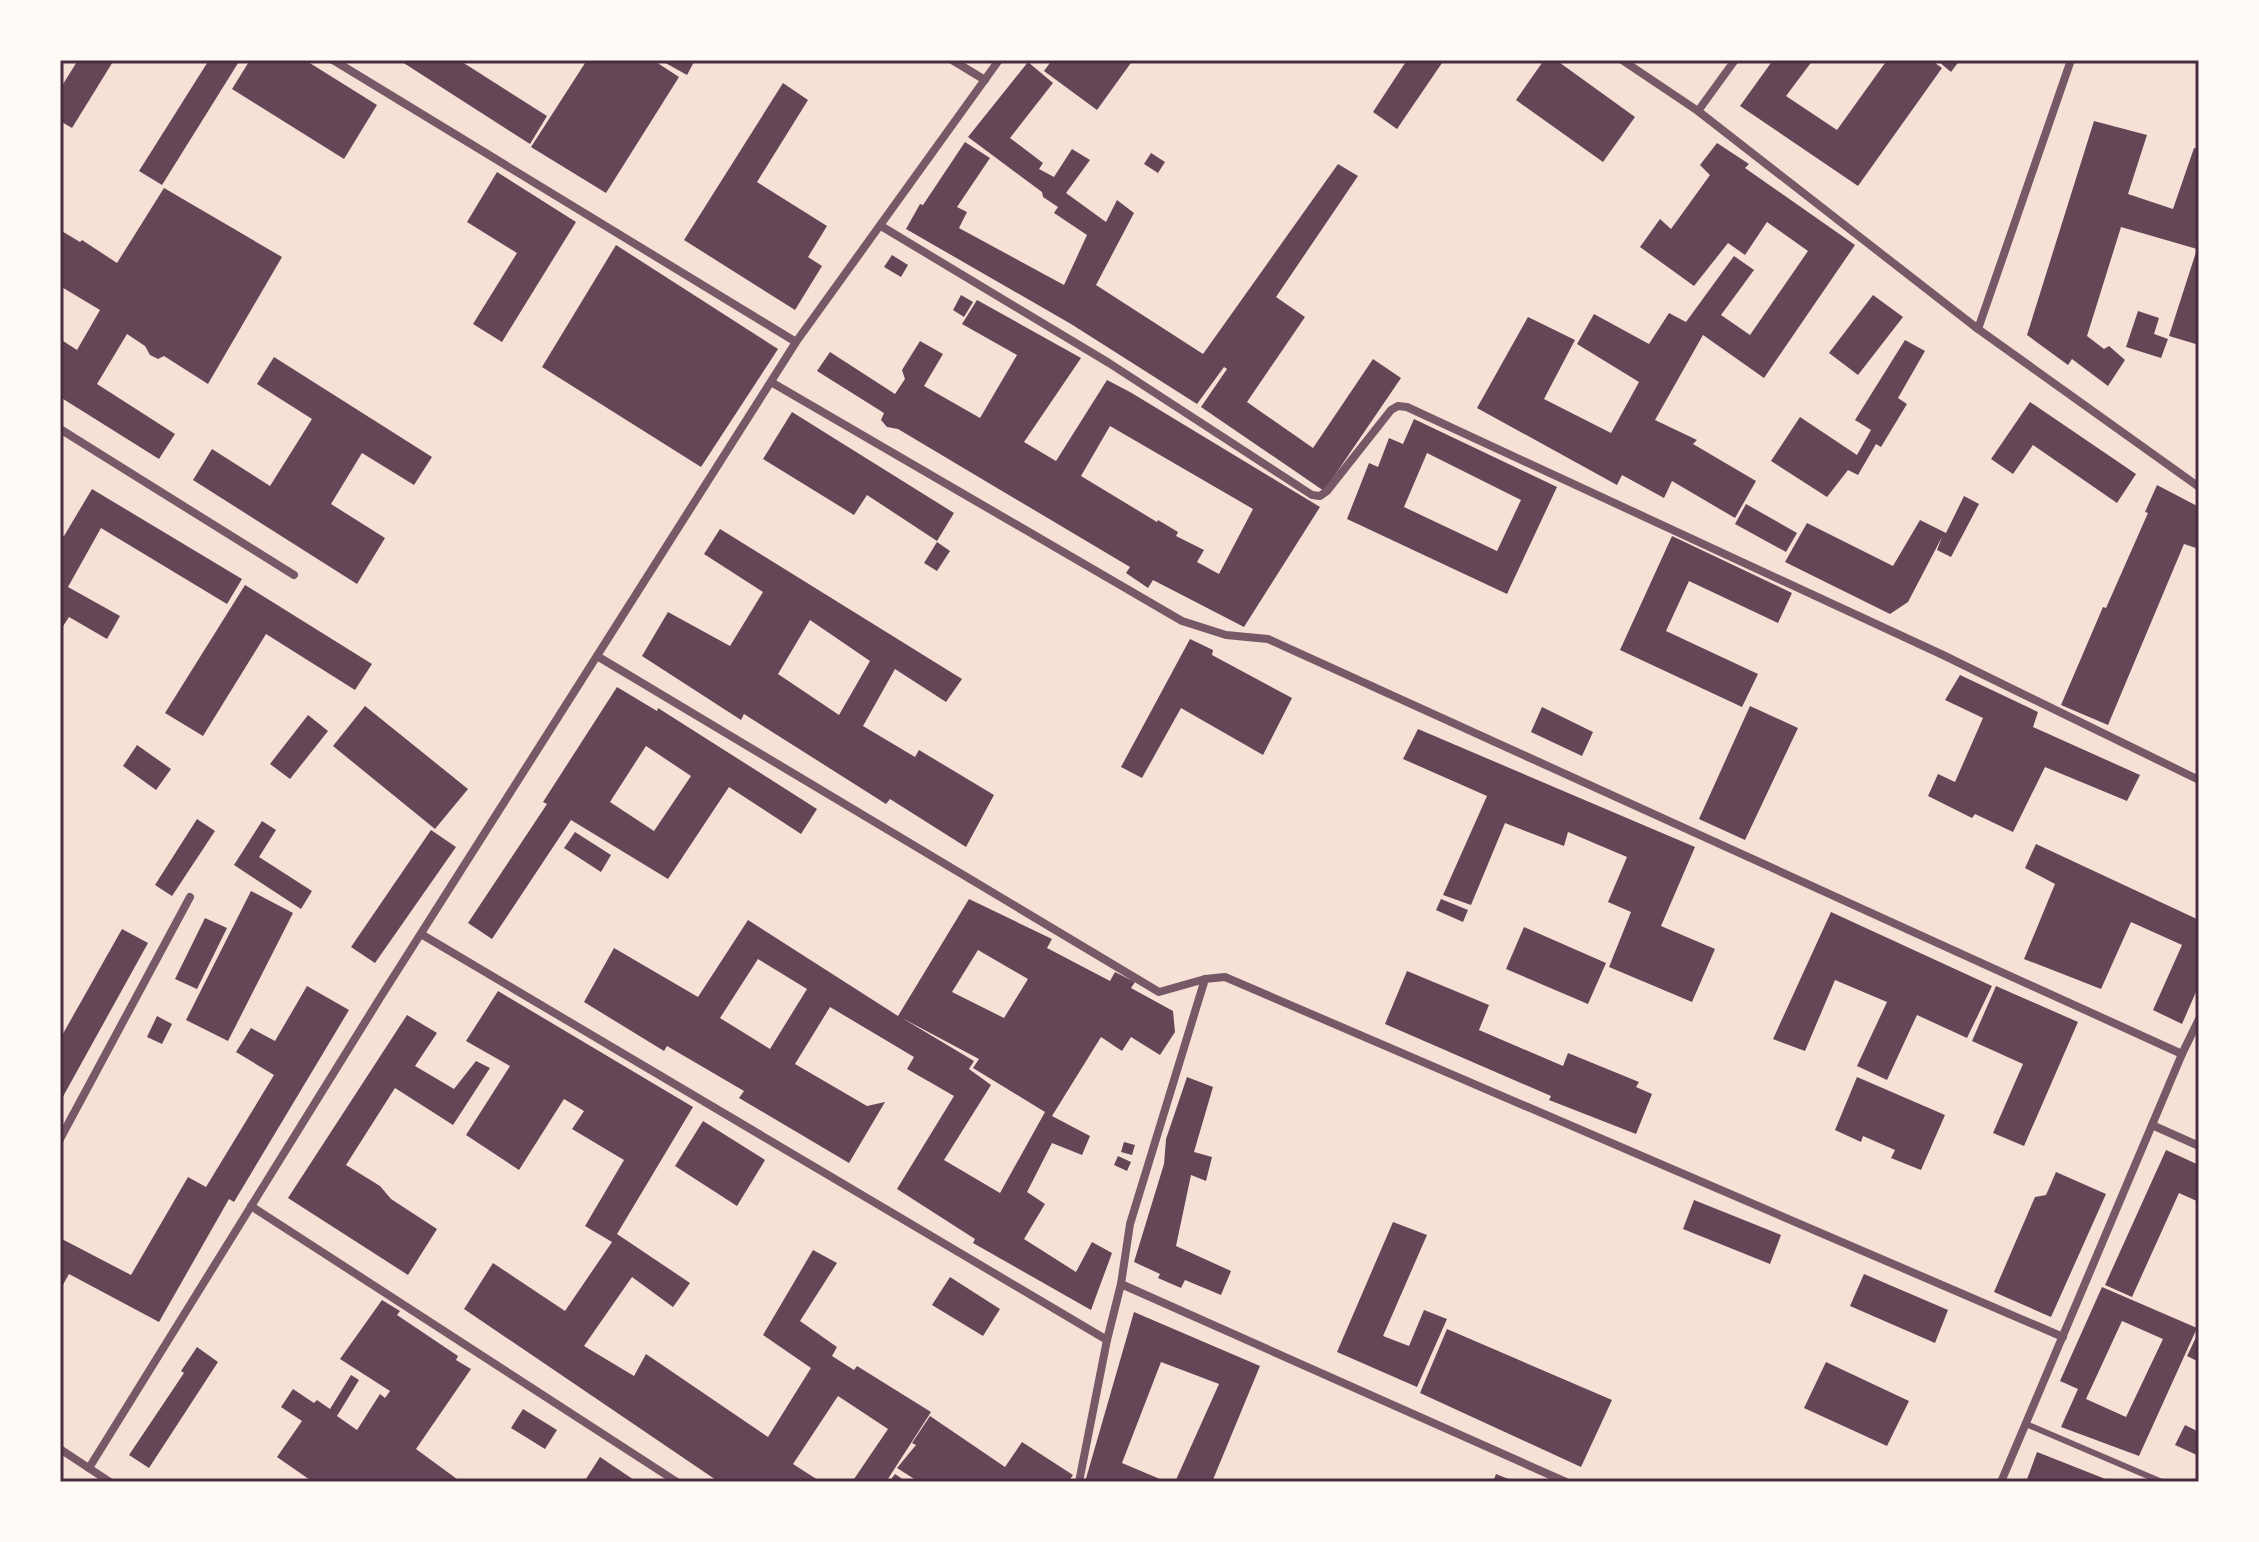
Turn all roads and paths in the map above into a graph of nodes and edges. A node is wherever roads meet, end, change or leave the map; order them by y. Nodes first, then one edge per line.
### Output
1 (333, 60) edge
2 (952, 60) edge
3 (999, 60) edge
4 (1622, 60) edge
5 (1735, 60) edge
6 (2071, 60) edge
7 (985, 80) junction
8 (1698, 111) junction
9 (881, 226) junction
10 (1978, 329) junction
11 (796, 342) junction
12 (771, 382) junction
13 (60, 429) edge
14 (2199, 487) edge
15 (294, 575) dead end
16 (597, 656) junction
17 (2199, 780) edge
18 (190, 897) dead end
19 (421, 934) junction
20 (1205, 979) junction
21 (2199, 1019) edge
22 (2182, 1054) junction
23 (2152, 1125) junction
24 (60, 1139) edge
25 (2199, 1146) edge
26 (251, 1206) junction
27 (1121, 1284) junction
28 (2063, 1337) junction
29 (1107, 1340) junction
30 (2026, 1424) junction
31 (60, 1449) edge
32 (89, 1468) junction
33 (110, 1482) edge
34 (677, 1482) edge
35 (1079, 1482) edge
36 (1566, 1482) edge
37 (2001, 1482) edge
38 (2162, 1482) edge

1 - 11 street
2 - 7 street
3 - 7 street
4 - 8 street
5 - 8 street
6 - 10 street
7 - 9 street
8 - 10 street
9 - 11 street
9 - 17 street
10 - 14 street
11 - 12 street
12 - 16 street
12 - 22 street
13 - 15 street
16 - 19 street
16 - 20 street
18 - 24 street
19 - 26 street
19 - 29 street
20 - 27 street
20 - 28 street
21 - 22 street
22 - 23 street
23 - 25 street
23 - 28 street
26 - 32 street
26 - 34 street
27 - 29 street
27 - 36 street
28 - 30 street
29 - 35 street
30 - 37 street
30 - 38 lane
31 - 32 street
32 - 33 street

